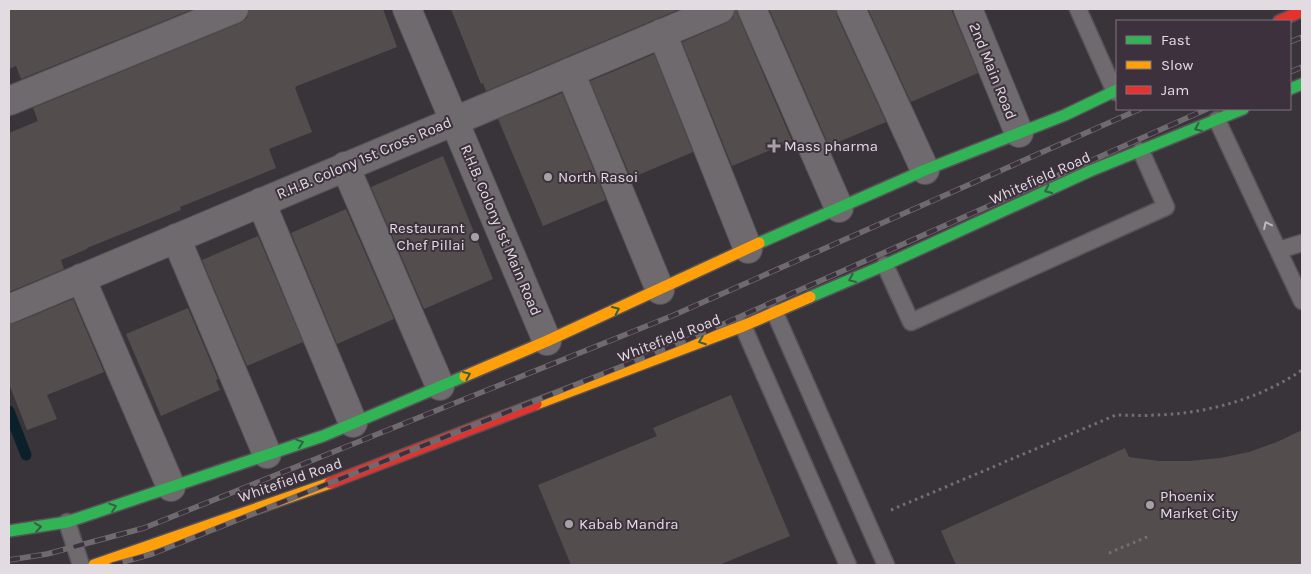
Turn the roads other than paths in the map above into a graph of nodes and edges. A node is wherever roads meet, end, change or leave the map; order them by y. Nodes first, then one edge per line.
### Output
1 (234, 9) edge
2 (407, 9) edge
3 (720, 9) edge
4 (752, 9) edge
5 (851, 9) edge
6 (968, 9) edge
7 (1078, 9) edge
8 (1302, 11) edge
9 (1281, 20) edge
10 (662, 34) junction
11 (570, 72) junction
12 (1116, 91) edge
13 (9, 101) edge
14 (1241, 110) edge
15 (454, 120) junction
16 (1217, 120) junction
17 (1019, 132) junction
18 (1141, 151) junction
19 (345, 166) junction
20 (925, 170) junction
21 (261, 202) junction
22 (839, 208) junction
23 (176, 238) junction
24 (1302, 243) edge
25 (748, 249) junction
26 (1279, 250) junction
27 (885, 265) junction
28 (81, 278) junction
29 (660, 290) junction
30 (1302, 301) edge
31 (9, 309) edge
32 (775, 312) junction
33 (743, 326) junction
34 (547, 341) junction
35 (440, 386) junction
36 (353, 423) junction
37 (267, 454) junction
38 (171, 487) junction
39 (67, 522) junction
40 (9, 531) edge
41 (81, 565) edge
42 (94, 565) edge
43 (848, 565) edge
44 (886, 565) edge

1 - 13 street
2 - 15 street, R.H.B. Colony 1st Main Road
3 - 10 street, R.H.B. Colony 1st Cross Road
4 - 22 street
5 - 20 street
6 - 17 street, 2nd Main Road
7 - 12 lane
8 - 9 main road
10 - 11 street, R.H.B. Colony 1st Cross Road
10 - 25 street
11 - 15 street, R.H.B. Colony 1st Cross Road
11 - 29 street
12 - 17 main road, Whitefield Road
14 - 16 main road, Whitefield Road
15 - 19 street, R.H.B. Colony 1st Cross Road
15 - 34 street, R.H.B. Colony 1st Main Road
16 -> 18 main road, Whitefield Road
26 -> 16 lane
17 - 20 main road, Whitefield Road
18 -> 27 main road, Whitefield Road
18 - 27 lane
19 - 21 street, R.H.B. Colony 1st Cross Road
19 - 35 street
20 - 22 main road, Whitefield Road
21 - 23 street, R.H.B. Colony 1st Cross Road
21 - 36 street
22 - 25 main road, Whitefield Road
23 - 28 street, R.H.B. Colony 1st Cross Road
23 - 37 street
24 - 26 lane
25 - 29 main road, Whitefield Road
26 - 30 lane
27 -> 32 main road, Whitefield Road
28 - 31 street, R.H.B. Colony 1st Cross Road
28 - 38 street
34 -> 29 main road, Whitefield Road
32 - 33 main road, Whitefield Road
32 - 44 lane
33 -> 42 main road, Whitefield Road
33 - 43 lane
35 -> 34 main road, Whitefield Road
35 - 36 main road, Whitefield Road
37 -> 36 main road, Whitefield Road
37 - 38 main road, Whitefield Road
39 -> 38 main road, Whitefield Road
40 -> 39 main road, Whitefield Road
39 - 41 lane

